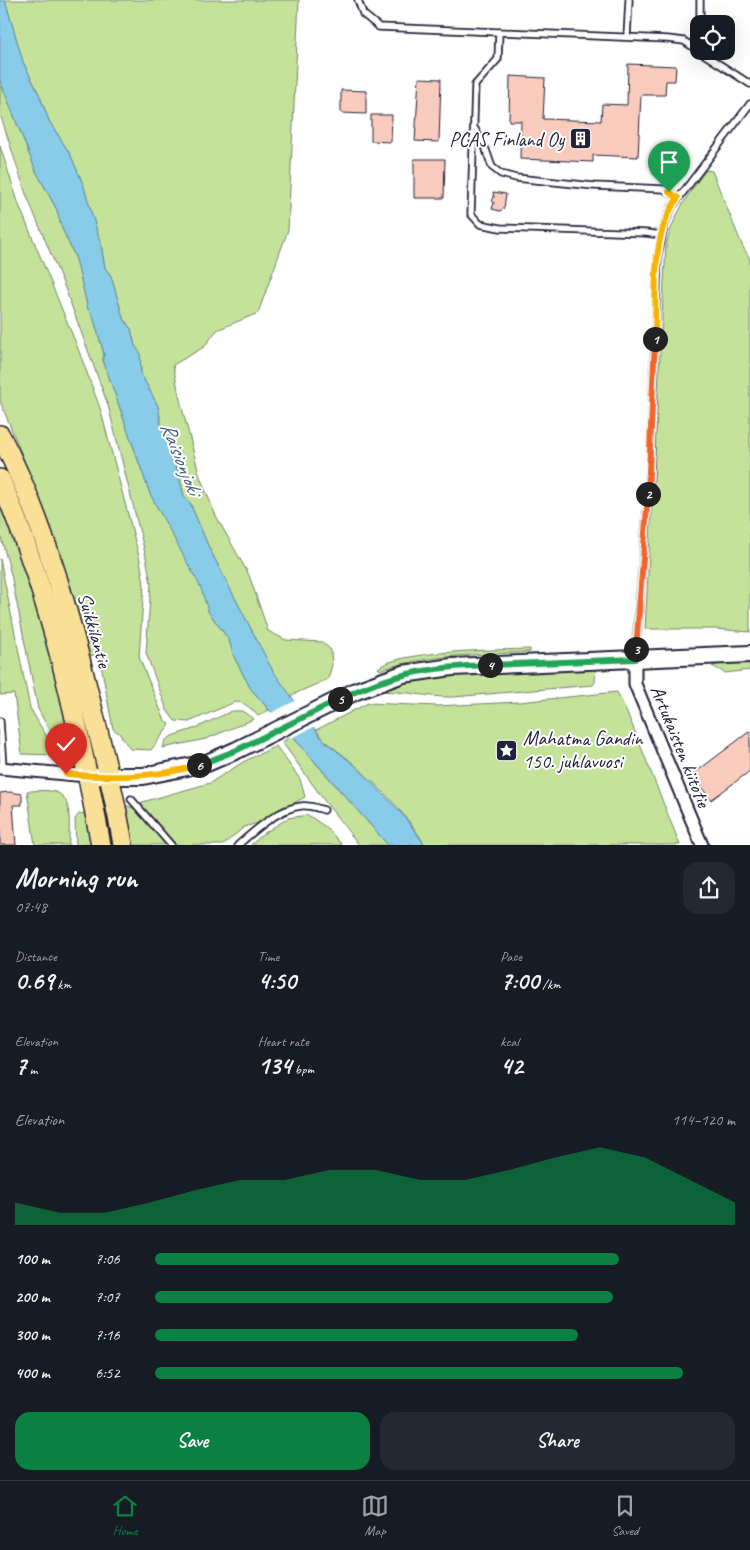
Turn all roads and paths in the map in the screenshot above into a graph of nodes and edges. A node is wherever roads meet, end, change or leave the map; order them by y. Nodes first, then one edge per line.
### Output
1 (358, 0) edge
2 (629, 0) edge
3 (700, 0) edge
4 (700, 15) edge
5 (499, 32) junction
6 (627, 37) junction
7 (690, 45) edge
8 (713, 60) edge
9 (750, 84) edge
10 (750, 104) edge
11 (474, 127) junction
12 (678, 198) junction
13 (662, 235) junction
14 (0, 435) edge
15 (0, 480) edge
16 (750, 654) edge
17 (635, 659) junction
18 (0, 721) edge
19 (1, 768) edge
20 (87, 776) junction
21 (109, 776) junction
22 (130, 799) dead end
23 (324, 810) dead end
24 (101, 845) edge
25 (123, 845) edge
26 (171, 845) edge
27 (238, 845) edge
28 (702, 845) edge

1 - 5 lane
2 - 6 lane
3 - 4 lane
5 - 6 lane
5 - 11 lane
6 - 7 lane
8 - 9 lane
10 - 12 lane
11 - 12 lane
11 - 13 lane
12 - 13 lane
13 - 17 lane
14 - 21 main road, Suikkilantie
15 - 20 main road, Suikkilantie
16 - 17 street
17 - 21 street
17 - 28 street, Artukaisten kiitotie
18 - 19 lane
19 - 20 street
20 - 21 street
20 - 24 main road, Suikkilantie
21 - 25 main road, Suikkilantie
22 - 26 lane
23 - 27 lane

